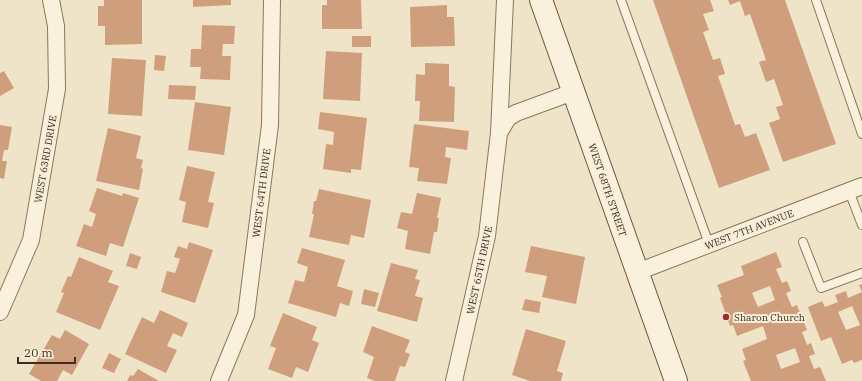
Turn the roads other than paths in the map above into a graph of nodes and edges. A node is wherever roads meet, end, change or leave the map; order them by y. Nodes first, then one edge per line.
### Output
1 (51, 0) edge
2 (272, 0) edge
3 (504, 0) edge
4 (541, 0) edge
5 (621, 0) edge
6 (816, 0) edge
7 (573, 92) junction
8 (499, 133) junction
9 (862, 134) edge
10 (856, 188) edge
11 (862, 225) edge
12 (803, 242) dead end
13 (709, 244) junction
14 (637, 272) junction
15 (862, 273) edge
16 (0, 312) edge
17 (219, 381) edge
18 (454, 381) edge
19 (676, 381) edge

1 - 16 street, WEST 63RD DRIVE
2 - 17 street, WEST 64TH DRIVE
3 - 8 street, WEST 65TH DRIVE
4 - 7 main road, WEST 68TH STREET
5 - 13 lane
6 - 9 lane
7 - 8 street, WEST 65TH DRIVE
7 - 14 main road, WEST 68TH STREET
8 - 18 street, WEST 65TH DRIVE
10 - 11 lane
10 - 13 street, WEST 7TH AVENUE
12 - 15 lane
13 - 14 street, WEST 7TH AVENUE
14 - 19 main road, WEST 68TH STREET

